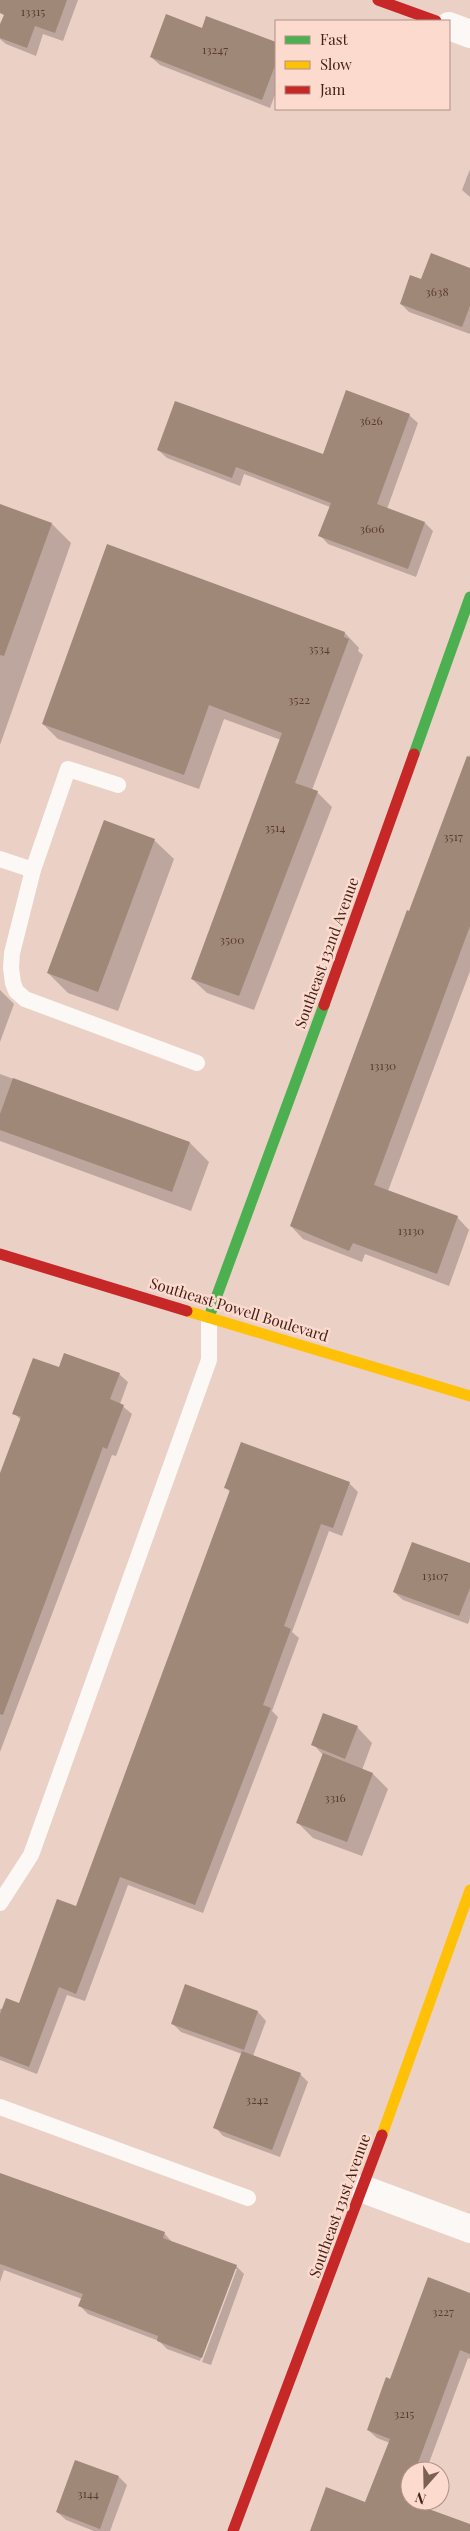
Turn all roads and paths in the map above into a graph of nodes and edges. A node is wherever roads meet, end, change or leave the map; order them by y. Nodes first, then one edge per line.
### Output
1 (378, 0) edge
2 (433, 20) edge
3 (450, 26) edge
4 (470, 34) edge
5 (470, 597) edge
6 (118, 785) dead end
7 (0, 859) edge
8 (32, 870) junction
9 (197, 1063) dead end
10 (0, 1254) edge
11 (209, 1317) junction
12 (470, 1396) edge
13 (470, 1890) edge
14 (0, 1902) edge
15 (0, 2107) edge
16 (363, 2189) junction
17 (248, 2198) dead end
18 (470, 2229) edge
19 (233, 2531) edge

1 - 2 street
3 - 4 street
5 - 11 street, Southeast 132nd Avenue
6 - 8 lane
7 - 8 lane
8 - 9 lane
10 - 11 street, Southeast Powell Boulevard
11 - 12 street, Southeast Powell Boulevard
11 - 14 lane
13 - 16 street, Southeast 131st Avenue
15 - 17 lane
16 - 18 street
16 - 19 street, Southeast 131st Avenue

